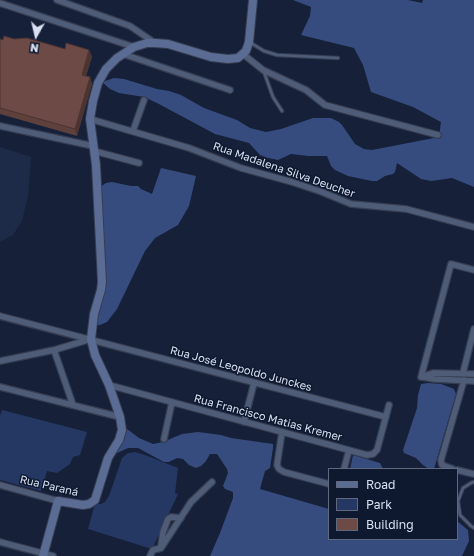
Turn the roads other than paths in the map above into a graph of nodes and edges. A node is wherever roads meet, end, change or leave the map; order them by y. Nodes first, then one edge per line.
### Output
1 (57, 0) edge
2 (253, 0) edge
3 (0, 3) edge
4 (154, 42) junction
5 (249, 42) junction
6 (134, 47) junction
7 (122, 54) junction
8 (243, 54) junction
9 (338, 58) dead end
10 (263, 70) junction
11 (230, 90) dead end
12 (144, 100) dead end
13 (282, 111) dead end
14 (90, 119) junction
15 (0, 126) edge
16 (133, 131) junction
17 (438, 135) dead end
18 (93, 149) junction
19 (139, 163) dead end
20 (474, 227) edge
21 (474, 270) edge
22 (0, 316) edge
23 (474, 329) edge
24 (91, 339) junction
25 (54, 350) junction
26 (0, 361) edge
27 (463, 373) junction
28 (474, 374) edge
29 (421, 377) junction
30 (464, 380) junction
31 (474, 381) edge
32 (254, 383) junction
33 (108, 385) junction
34 (0, 387) edge
35 (172, 402) junction
36 (73, 405) junction
37 (389, 405) dead end
38 (120, 417) junction
39 (386, 417) junction
40 (244, 422) junction
41 (282, 432) junction
42 (164, 440) dead end
43 (349, 450) junction
44 (344, 468) edge
45 (450, 468) edge
46 (458, 470) edge
47 (474, 474) edge
48 (212, 482) dead end
49 (474, 482) edge
50 (328, 484) edge
51 (0, 485) edge
52 (58, 501) junction
53 (181, 518) junction
54 (474, 528) edge
55 (0, 542) edge
56 (161, 548) junction
57 (44, 555) edge
58 (53, 556) edge
59 (150, 556) edge

1 - 4 street
2 - 5 street
3 - 6 street
4 - 6 street
4 - 8 street
5 - 8 street
5 - 9 lane
6 - 7 street
7 - 11 street
7 - 14 street
8 - 10 street
10 - 13 lane
10 - 17 street
12 - 16 street
14 - 16 street, Rua Madalena Silva Deucher
14 - 18 street
15 - 18 street
16 - 20 street, Rua Madalena Silva Deucher
18 - 19 street
18 - 24 street
21 - 29 street
22 - 24 street, Rua José Leopoldo Junckes
23 - 27 street
24 - 25 street
24 - 32 street, Rua José Leopoldo Junckes
24 - 33 street
25 - 26 street
25 - 36 street
27 - 28 street
27 - 29 street
29 - 30 street
30 - 31 street
30 - 45 street
32 - 39 street, Rua José Leopoldo Junckes
32 - 40 street
33 - 35 street, Rua Francisco Matias Kremer
33 - 38 street
34 - 36 street
35 - 40 street, Rua Francisco Matias Kremer
35 - 42 street
36 - 38 street
37 - 39 street, Rua Francisco Matias Kremer
38 - 52 street, Rua Paraná
39 - 43 street, Rua Francisco Matias Kremer
40 - 41 street, Rua Francisco Matias Kremer
41 - 43 street, Rua Francisco Matias Kremer
41 - 50 street
43 - 44 street
46 - 47 street
48 - 53 street
49 - 54 lane
51 - 52 street, Rua Paraná
52 - 57 street
53 - 56 street
53 - 56 street
55 - 57 street
56 - 59 street
57 - 58 street

